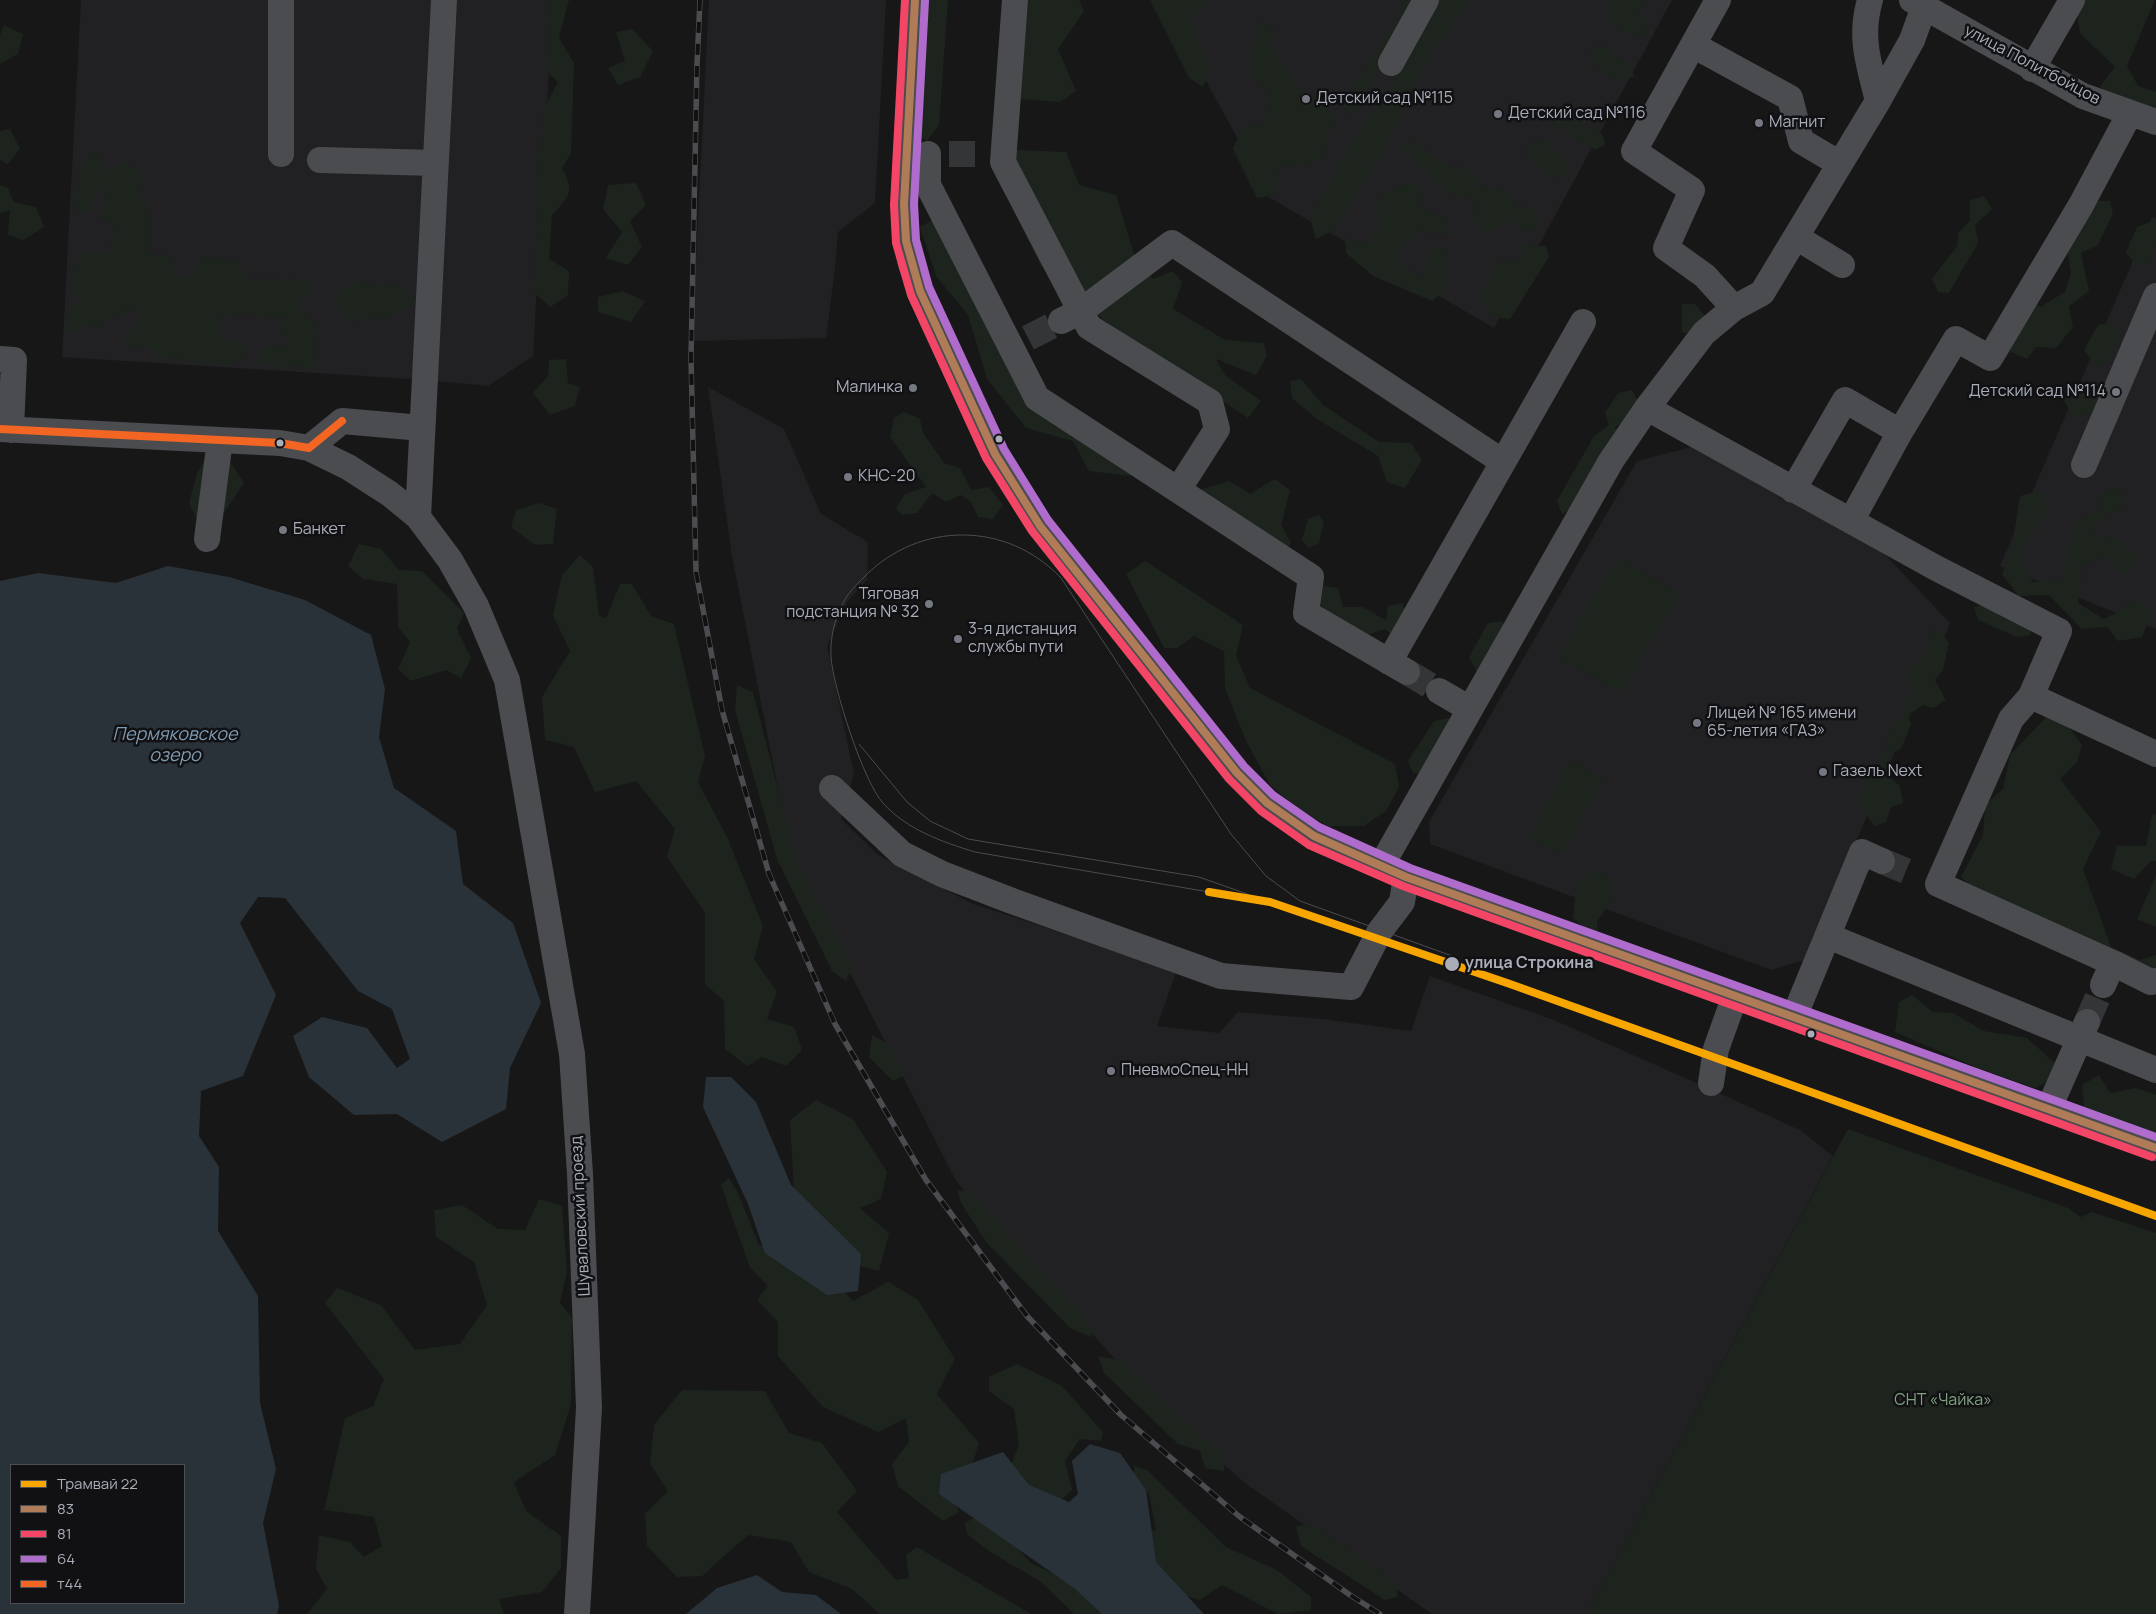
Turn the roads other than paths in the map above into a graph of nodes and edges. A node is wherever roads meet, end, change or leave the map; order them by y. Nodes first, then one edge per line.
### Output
1 (281, 0) edge
2 (444, 0) edge
3 (915, 0) edge
4 (1015, 0) edge
5 (1426, 0) edge
6 (1718, 0) edge
7 (1870, 0) edge
8 (2072, 0) edge
9 (1918, 4) edge
10 (1693, 45) junction
11 (1391, 62) dead end
12 (2032, 69) junction
13 (1878, 101) junction
14 (2130, 113) junction
15 (2156, 122) edge
16 (281, 154) dead end
17 (928, 154) junction
18 (320, 160) dead end
19 (436, 163) junction
20 (1840, 164) junction
21 (1796, 237) junction
22 (1842, 265) dead end
23 (2156, 296) edge
24 (1734, 308) junction
25 (1071, 316) junction
26 (1583, 322) dead end
27 (0, 359) edge
28 (1647, 408) junction
29 (422, 428) junction
30 (6, 429) edge
31 (1900, 432) junction
32 (220, 440) junction
33 (309, 448) junction
34 (1503, 462) junction
35 (2084, 465) dead end
36 (1178, 490) junction
37 (1793, 490) junction
38 (418, 517) junction
39 (1851, 521) junction
40 (207, 539) dead end
41 (1439, 691) tunnel mouth
42 (2031, 696) junction
43 (1470, 709) junction
44 (2156, 754) edge
45 (832, 788) dead end
46 (1882, 861) tunnel mouth
47 (1381, 866) junction
48 (1406, 877) junction
49 (1828, 936) junction
50 (2156, 981) edge
51 (1735, 996) junction
52 (1794, 1017) junction
53 (2083, 1031) junction
54 (2156, 1070) edge
55 (1712, 1083) dead end
56 (2049, 1108) junction
57 (2156, 1148) edge
58 (577, 1614) edge

1 - 16 street
2 - 19 street
3 - 17 street
4 - 25 street
5 - 11 street
6 - 10 street
7 - 13 street
8 - 12 street
9 - 12 street, улица Политбойцов
9 - 13 street
10 - 20 street
10 - 24 street
12 - 14 street, улица Политбойцов
13 - 20 street
14 - 15 street, улица Политбойцов
14 - 31 street
17 - 36 street
17 - 47 street
18 - 19 street
19 - 29 street
20 - 21 street
21 - 22 street
21 - 24 street
23 - 35 street
24 - 28 street
25 - 34 street
25 - 36 street
26 - 34 street
27 - 30 street
28 - 37 street
28 - 43 street
29 - 33 street
29 - 38 street
30 - 32 street, Шуваловский проезд
31 - 37 street
31 - 39 street
32 - 33 street, Шуваловский проезд
32 - 40 street
33 - 38 street, Шуваловский проезд
34 - 36 street
37 - 39 street
38 - 58 street, Шуваловский проезд
39 - 42 street
41 - 43 street
42 - 44 street
42 - 50 street
43 - 47 street
45 - 48 street
46 - 49 street
47 - 48 street
48 - 51 street
49 - 52 street
49 - 53 street
51 - 52 street
51 - 55 street
52 - 56 street
53 - 54 street
53 - 56 street
56 - 57 street

